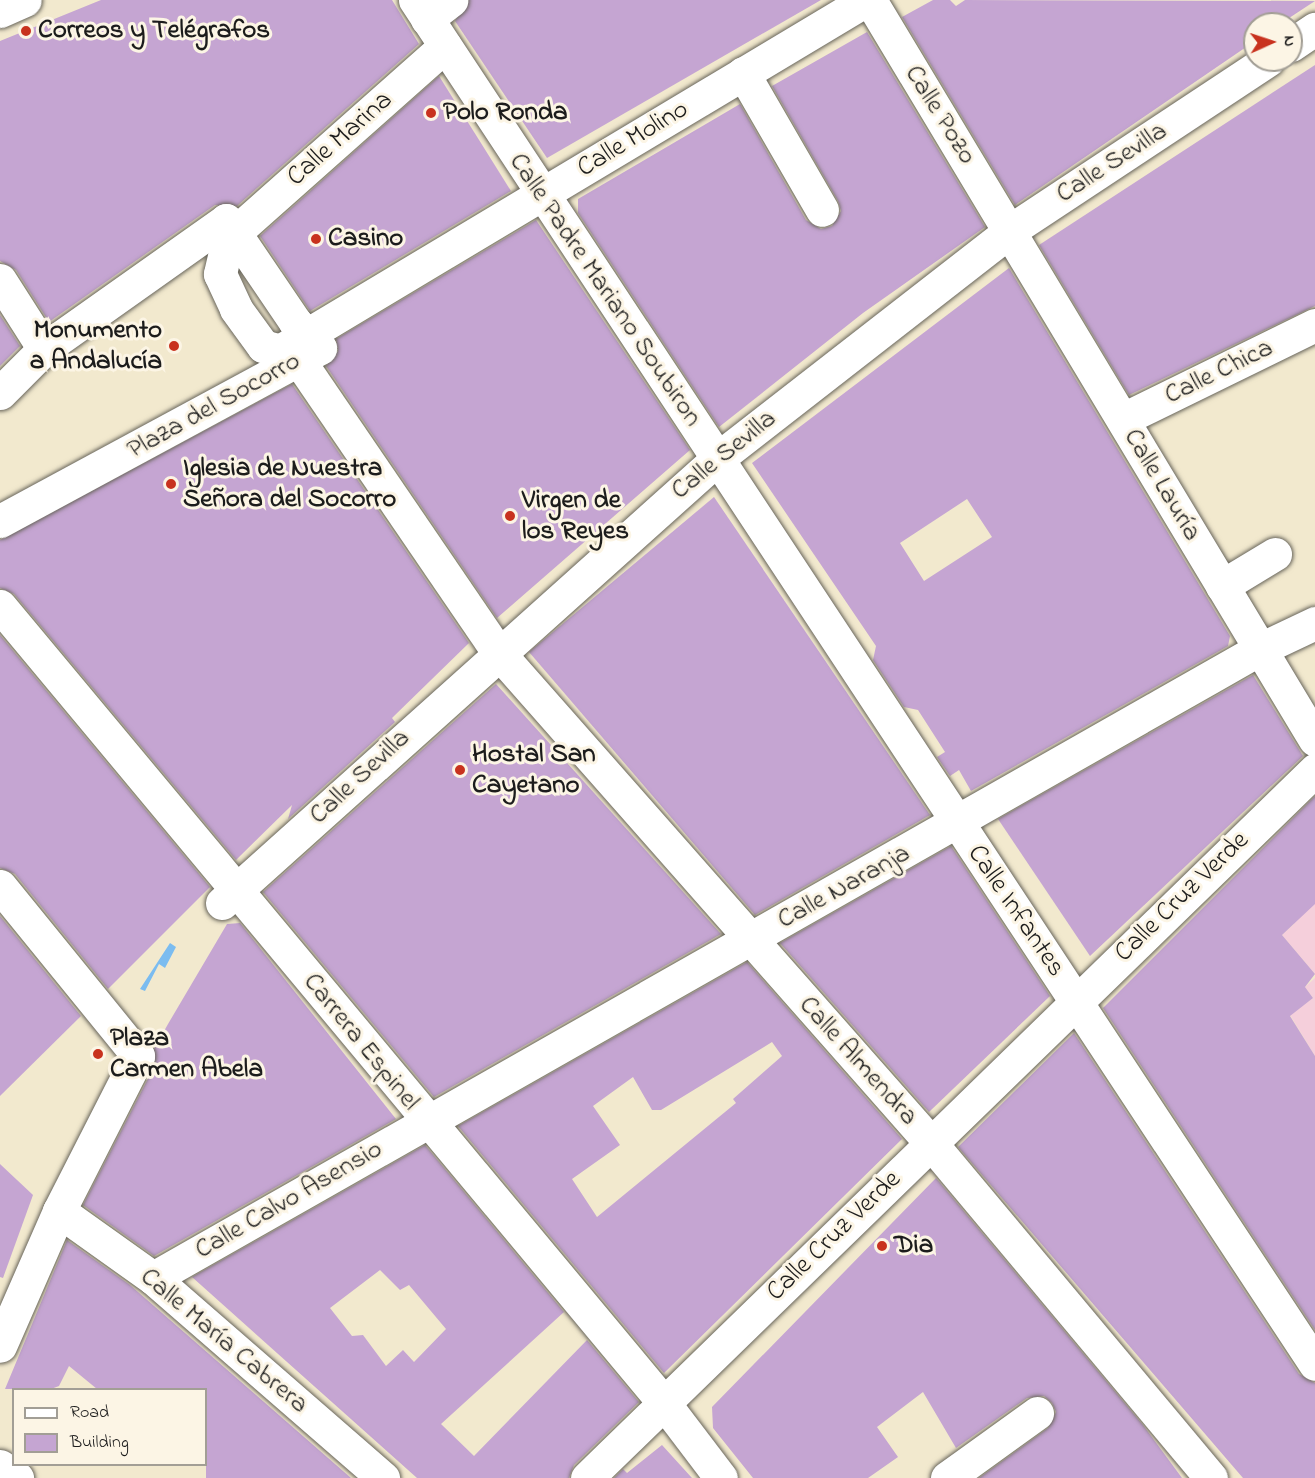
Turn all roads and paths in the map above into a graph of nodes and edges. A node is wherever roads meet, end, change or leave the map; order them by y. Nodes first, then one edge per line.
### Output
1 (25, 0) edge
2 (868, 0) edge
3 (431, 6) edge
4 (0, 11) edge
5 (445, 46) junction
6 (1250, 72) edge
7 (743, 73) junction
8 (540, 195) junction
9 (822, 210) dead end
10 (1011, 230) junction
11 (235, 232) junction
12 (0, 280) edge
13 (1315, 325) edge
14 (304, 346) junction
15 (44, 349) junction
16 (0, 393) edge
17 (1123, 419) junction
18 (717, 459) junction
19 (0, 521) edge
20 (1275, 554) dead end
21 (1222, 586) junction
22 (0, 606) edge
23 (1315, 623) edge
24 (1260, 649) junction
25 (497, 651) junction
26 (1315, 740) edge
27 (1315, 770) edge
28 (958, 823) junction
29 (0, 886) edge
30 (229, 896) junction
31 (750, 940) junction
32 (1075, 999) junction
33 (426, 1122) junction
34 (930, 1142) junction
35 (59, 1211) junction
36 (153, 1278) junction
37 (0, 1346) edge
38 (1315, 1364) edge
39 (664, 1403) junction
40 (1037, 1413) dead end
41 (0, 1466) edge
42 (16, 1478) edge
43 (383, 1478) edge
44 (587, 1478) edge
45 (721, 1478) edge
46 (948, 1478) edge
47 (1211, 1478) edge

1 - 4 street
2 - 7 street, Calle Molino
2 - 10 street, Calle Pozo
3 - 5 street, Calle Padre Mariano Soubiron
5 - 8 street, Calle Padre Mariano Soubiron
5 - 11 street, Calle Marina
6 - 10 street, Calle Sevilla
7 - 8 street, Calle Molino
7 - 9 street
8 - 14 street, Calle Molino
8 - 18 street, Calle Padre Mariano Soubiron
10 - 17 street, Calle Lauría
10 - 18 street, Calle Sevilla
11 - 14 street
11 - 15 street
12 - 15 street
13 - 17 street, Calle Chica
14 - 19 street, Plaza del Socorro
14 - 25 street, Calle Almendra
15 - 16 street
17 - 21 street, Calle Lauría
18 - 25 street, Calle Sevilla
18 - 28 street, Calle Infantes
20 - 21 street
21 - 24 street, Calle Lauría
22 - 30 street, Carrera Espinel
23 - 24 street, Calle Naranja
24 - 26 street, Calle Lauría
24 - 28 street, Calle Naranja
25 - 30 street, Calle Sevilla
25 - 31 street, Calle Almendra
27 - 32 street, Calle Cruz Verde
28 - 31 street, Calle Naranja
28 - 32 street, Calle Infantes
29 - 35 street
30 - 33 street, Carrera Espinel
31 - 33 street, Calle Naranja
31 - 34 street, Calle Almendra
32 - 34 street, Calle Cruz Verde
32 - 38 street, Calle Infantes
33 - 36 street, Calle Calvo Asensio
33 - 39 street, Carrera Espinel
34 - 39 street, Calle Cruz Verde
34 - 47 street, Calle Almendra
35 - 36 street, Calle María Cabrera
35 - 37 street
36 - 43 street, Calle María Cabrera
39 - 44 street, Calle Cruz Verde
39 - 45 street, Carrera Espinel
40 - 46 street
41 - 42 street

